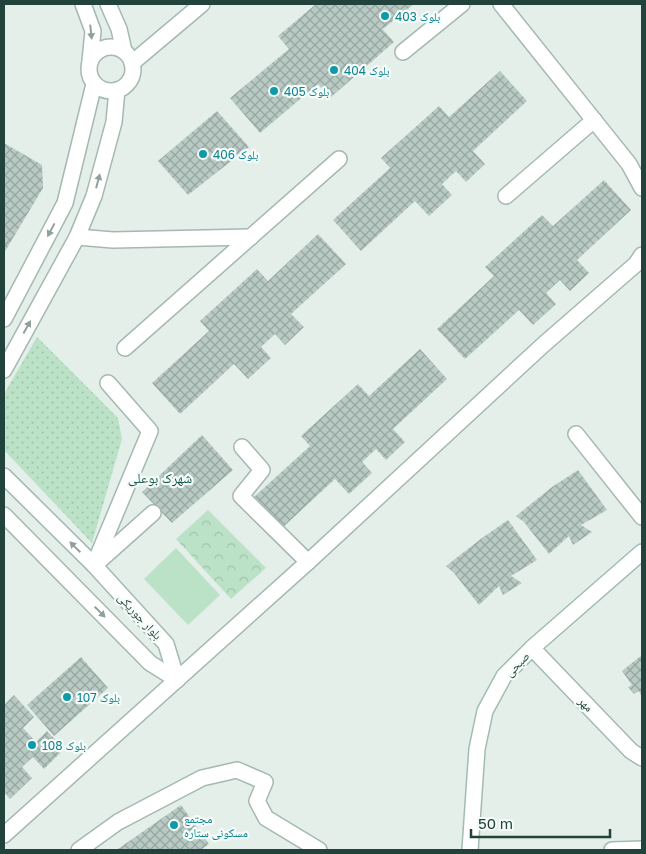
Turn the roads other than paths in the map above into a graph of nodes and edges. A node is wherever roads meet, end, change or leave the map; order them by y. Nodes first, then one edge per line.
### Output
1 (83, 4) edge
2 (108, 4) edge
3 (202, 4) edge
4 (462, 4) edge
5 (501, 4) edge
6 (124, 51) junction
7 (403, 52) dead end
8 (90, 62) junction
9 (132, 63) junction
10 (94, 84) junction
11 (117, 90) junction
12 (594, 120) junction
13 (339, 159) dead end
14 (642, 188) edge
15 (506, 196) dead end
16 (77, 236) junction
17 (251, 237) junction
18 (642, 256) edge
19 (4, 319) edge
20 (125, 348) dead end
21 (4, 370) edge
22 (108, 383) dead end
23 (576, 434) dead end
24 (242, 447) dead end
25 (4, 476) edge
26 (153, 513) dead end
27 (4, 515) edge
28 (642, 517) edge
29 (642, 552) edge
30 (308, 562) junction
31 (94, 565) junction
32 (532, 648) junction
33 (177, 680) junction
34 (642, 758) edge
35 (4, 835) edge
36 (642, 848) edge
37 (79, 850) edge
38 (318, 850) edge
39 (470, 850) edge
40 (612, 850) edge

1 -> 8 street
2 - 6 street
3 - 9 street
4 - 7 street
5 - 12 street
6 - 8 street
6 - 9 street
8 - 10 street
9 - 11 street
10 - 11 street
10 -> 19 street
16 -> 11 street
12 - 14 street
12 - 15 street
13 - 17 street
16 - 17 street
21 -> 16 street
17 - 20 street
18 - 30 street
22 - 31 street
23 - 28 street
24 - 30 street
31 -> 25 street, بلوار جوریکی
26 - 31 street
27 -> 33 street, بلوار جوریکی
29 - 32 street, صبحی
30 - 33 street
31 - 33 street, بلوار جوریکی
32 - 34 street, مهر
32 - 39 street, صبحی
33 - 35 street
36 - 40 street
37 - 38 street

